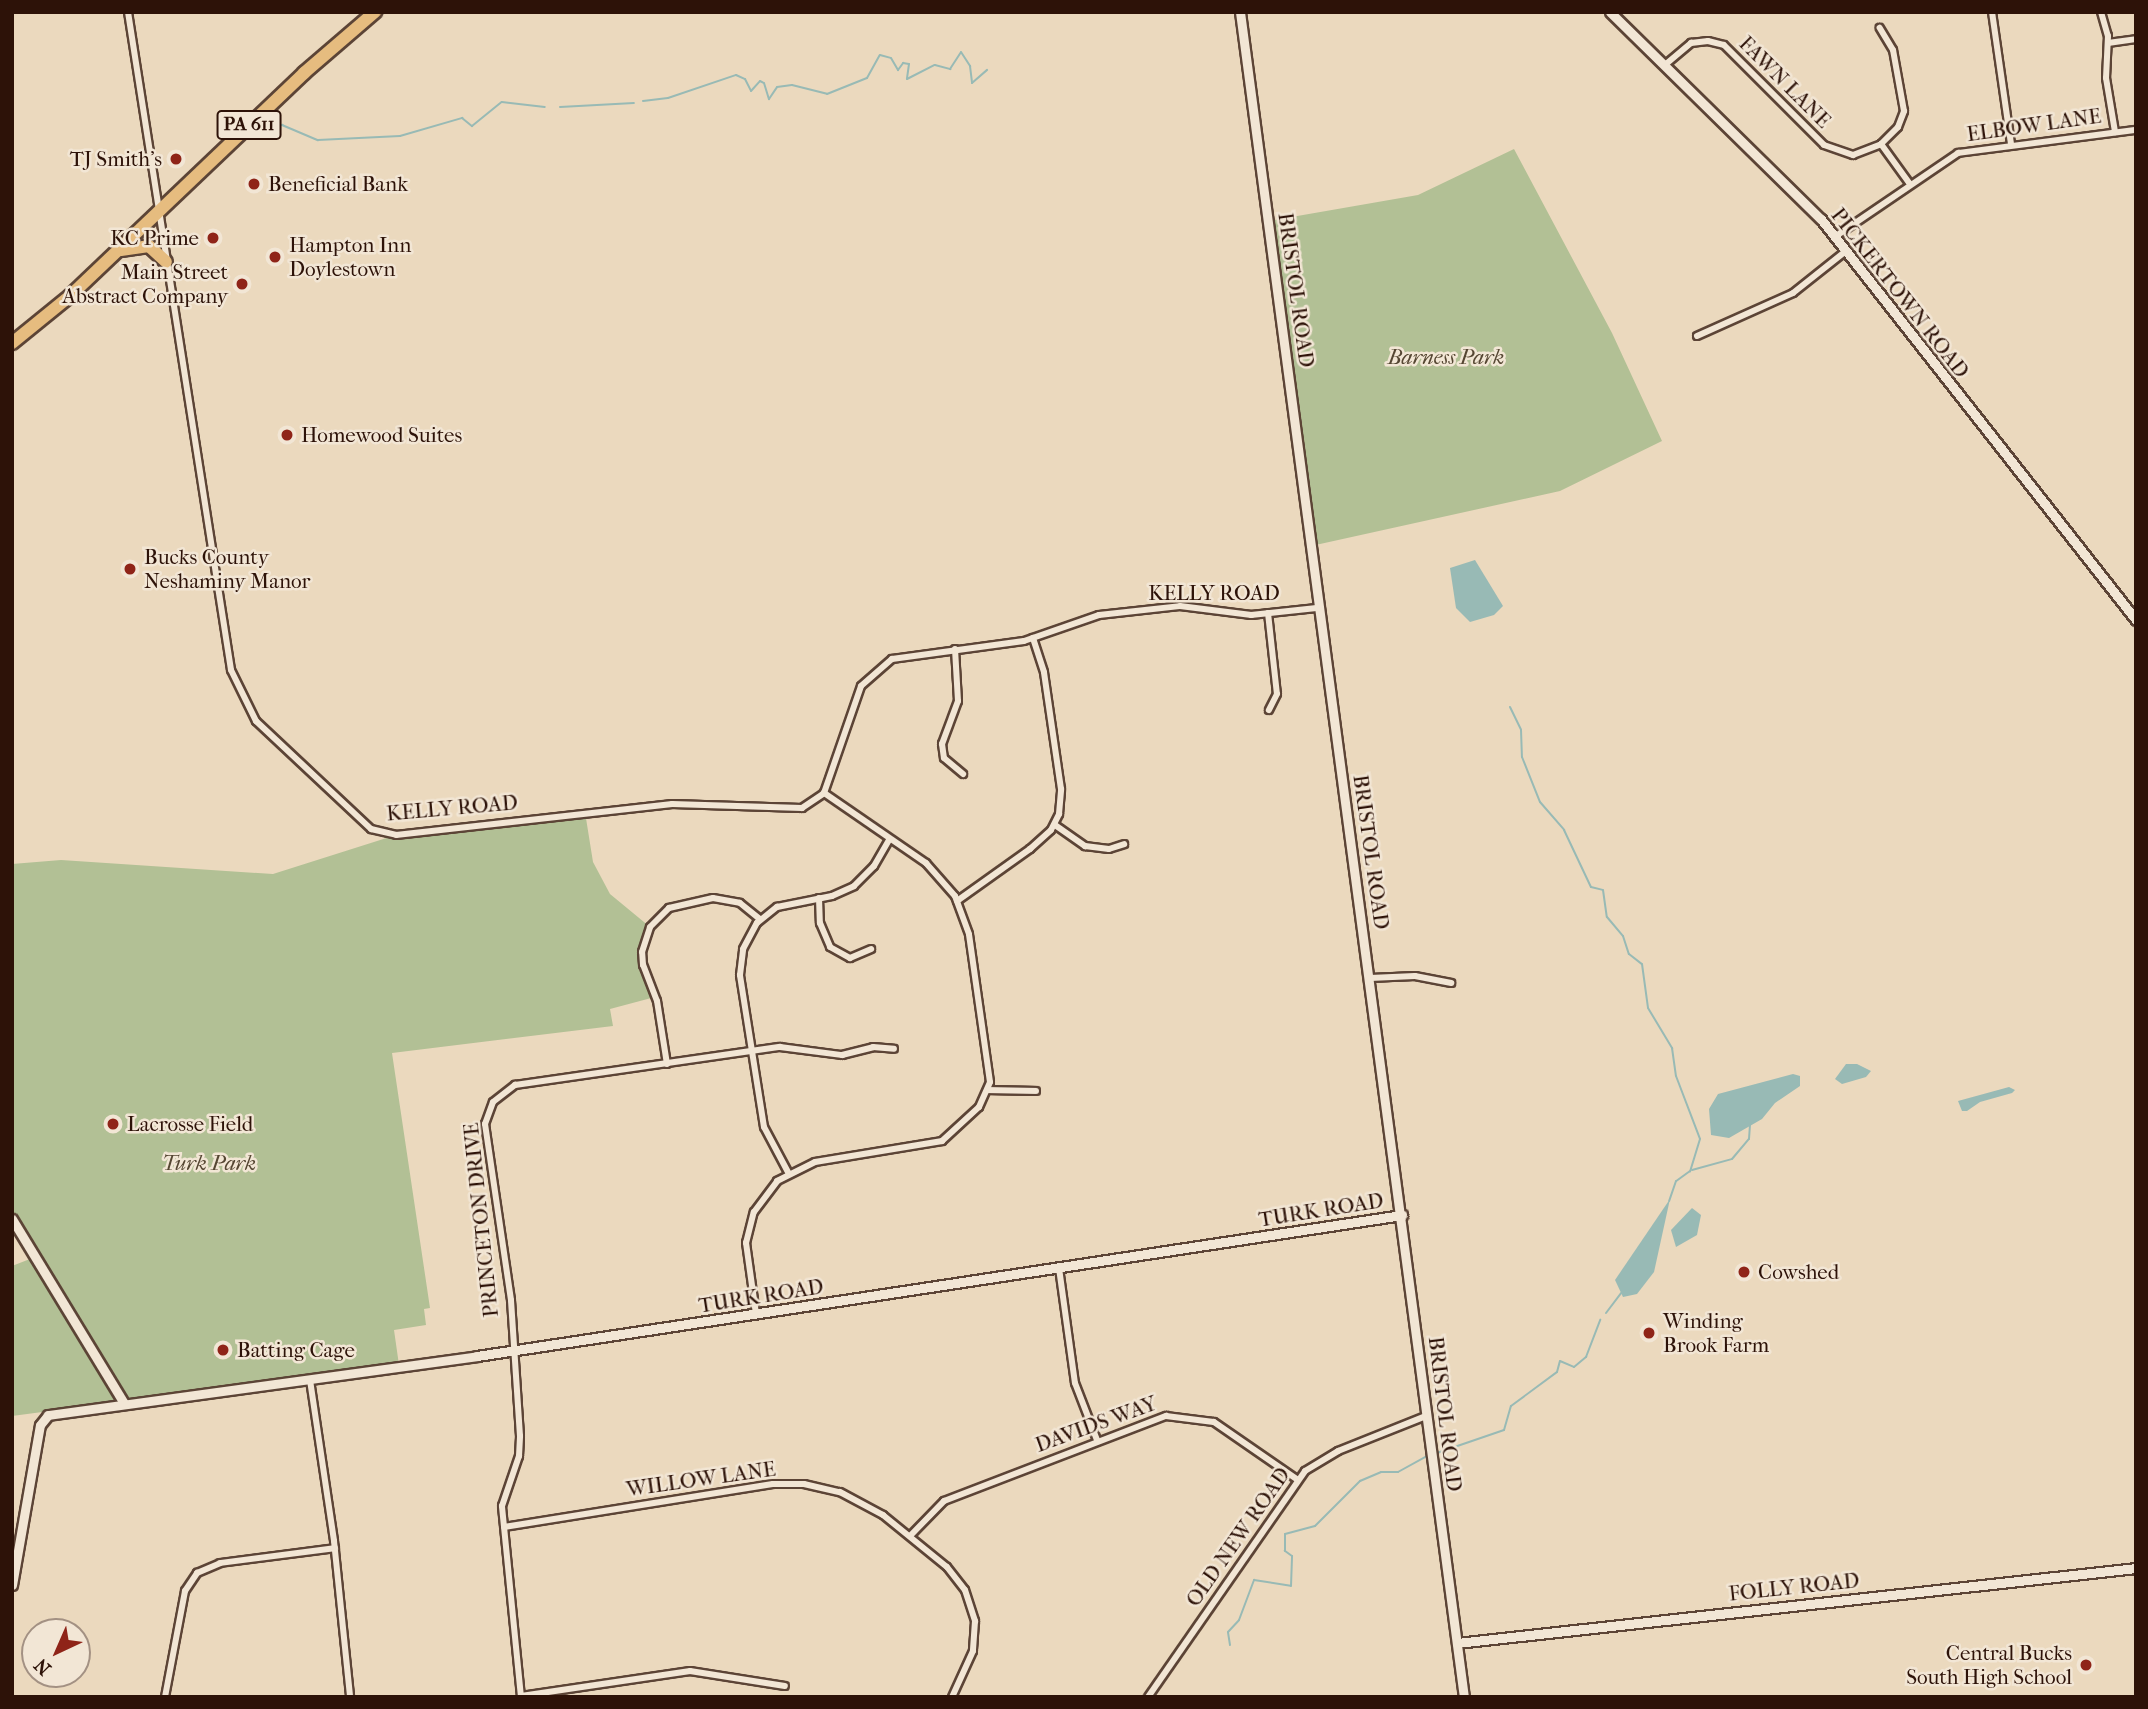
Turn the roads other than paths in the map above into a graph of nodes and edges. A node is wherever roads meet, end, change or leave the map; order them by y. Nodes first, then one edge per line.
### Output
1 (128, 12) edge
2 (375, 12) edge
3 (1240, 12) edge
4 (1610, 12) edge
5 (1992, 12) edge
6 (2101, 12) edge
7 (1880, 28) dead end
8 (2136, 39) edge
9 (2108, 43) junction
10 (1666, 64) junction
11 (2136, 130) edge
12 (2115, 132) junction
13 (1881, 144) junction
14 (2011, 144) junction
15 (1910, 184) junction
16 (158, 212) junction
17 (1836, 236) junction
18 (1847, 250) junction
19 (114, 254) junction
20 (166, 262) junction
21 (1697, 336) dead end
22 (12, 343) edge
23 (2131, 606) edge
24 (1317, 608) junction
25 (1268, 613) junction
26 (2136, 620) edge
27 (1033, 638) junction
28 (955, 649) junction
29 (1269, 710) dead end
30 (963, 774) dead end
31 (824, 793) junction
32 (1055, 825) junction
33 (889, 840) junction
34 (1124, 844) dead end
35 (819, 898) junction
36 (957, 901) junction
37 (760, 919) junction
38 (871, 949) dead end
39 (1370, 978) junction
40 (1451, 983) dead end
41 (894, 1049) dead end
42 (752, 1052) junction
43 (667, 1064) junction
44 (988, 1090) junction
45 (1036, 1091) dead end
46 (789, 1174) junction
47 (1402, 1215) junction
48 (12, 1219) edge
49 (1059, 1268) junction
50 (756, 1314) junction
51 (513, 1351) junction
52 (310, 1380) junction
53 (124, 1403) junction
54 (1426, 1416) junction
55 (1097, 1440) junction
56 (1298, 1480) junction
57 (504, 1527) junction
58 (909, 1536) junction
59 (17, 1537) edge
60 (335, 1548) junction
61 (2136, 1568) edge
62 (12, 1585) edge
63 (1457, 1643) junction
64 (785, 1686) dead end
65 (521, 1696) edge
66 (165, 1697) edge
67 (350, 1697) edge
68 (952, 1697) edge
69 (1148, 1697) edge
70 (1464, 1697) edge

1 - 16 street, KELLY ROAD
2 - 16 highway, PA 611
3 - 24 street, BRISTOL ROAD
4 - 10 street, PICKERTOWN ROAD
5 - 14 street
6 - 9 street
7 - 13 street
8 - 9 street
9 - 12 street
10 - 13 street, FAWN LANE
10 - 17 street, PICKERTOWN ROAD
11 - 12 street, ELBOW LANE
12 - 14 street, ELBOW LANE
13 - 15 street
14 - 15 street, ELBOW LANE
15 - 17 street, ELBOW LANE
16 - 19 highway, PA 611
16 - 20 street, KELLY ROAD
17 - 18 street, PICKERTOWN ROAD
18 - 21 street
18 - 23 street, PICKERTOWN ROAD
19 - 20 highway
19 - 22 highway, PA 611
20 - 31 street, KELLY ROAD
23 - 26 street, PICKERTOWN ROAD
24 - 25 street, KELLY ROAD
24 - 39 street, BRISTOL ROAD
25 - 27 street, KELLY ROAD
25 - 29 street
27 - 28 street, KELLY ROAD
27 - 32 street
28 - 30 street
28 - 31 street, KELLY ROAD
31 - 33 street
32 - 34 street
32 - 36 street
33 - 35 street
33 - 36 street
35 - 37 street
35 - 38 street
36 - 44 street
37 - 42 street
37 - 43 street
39 - 40 street
39 - 47 street, BRISTOL ROAD
41 - 42 street, PRINCETON DRIVE
42 - 43 street, PRINCETON DRIVE
42 - 46 street
43 - 51 street, PRINCETON DRIVE
44 - 45 street
44 - 46 street
46 - 50 street
47 - 49 street, TURK ROAD
47 - 54 street, BRISTOL ROAD
48 - 53 street
49 - 50 street, TURK ROAD
49 - 55 street
50 - 51 street, TURK ROAD
51 - 52 street, TURK ROAD
51 - 57 street
52 - 53 street, TURK ROAD
52 - 60 street
53 - 59 street, TURK ROAD
54 - 56 street, OLD NEW ROAD
54 - 63 street, BRISTOL ROAD
55 - 56 street, DAVIDS WAY
55 - 58 street, DAVIDS WAY
56 - 69 street, OLD NEW ROAD
57 - 58 street, WILLOW LANE
57 - 65 street
58 - 68 street, WILLOW LANE
59 - 62 street, TURK ROAD
60 - 66 street
60 - 67 street
61 - 63 street, FOLLY ROAD
63 - 70 street, BRISTOL ROAD
64 - 65 street

